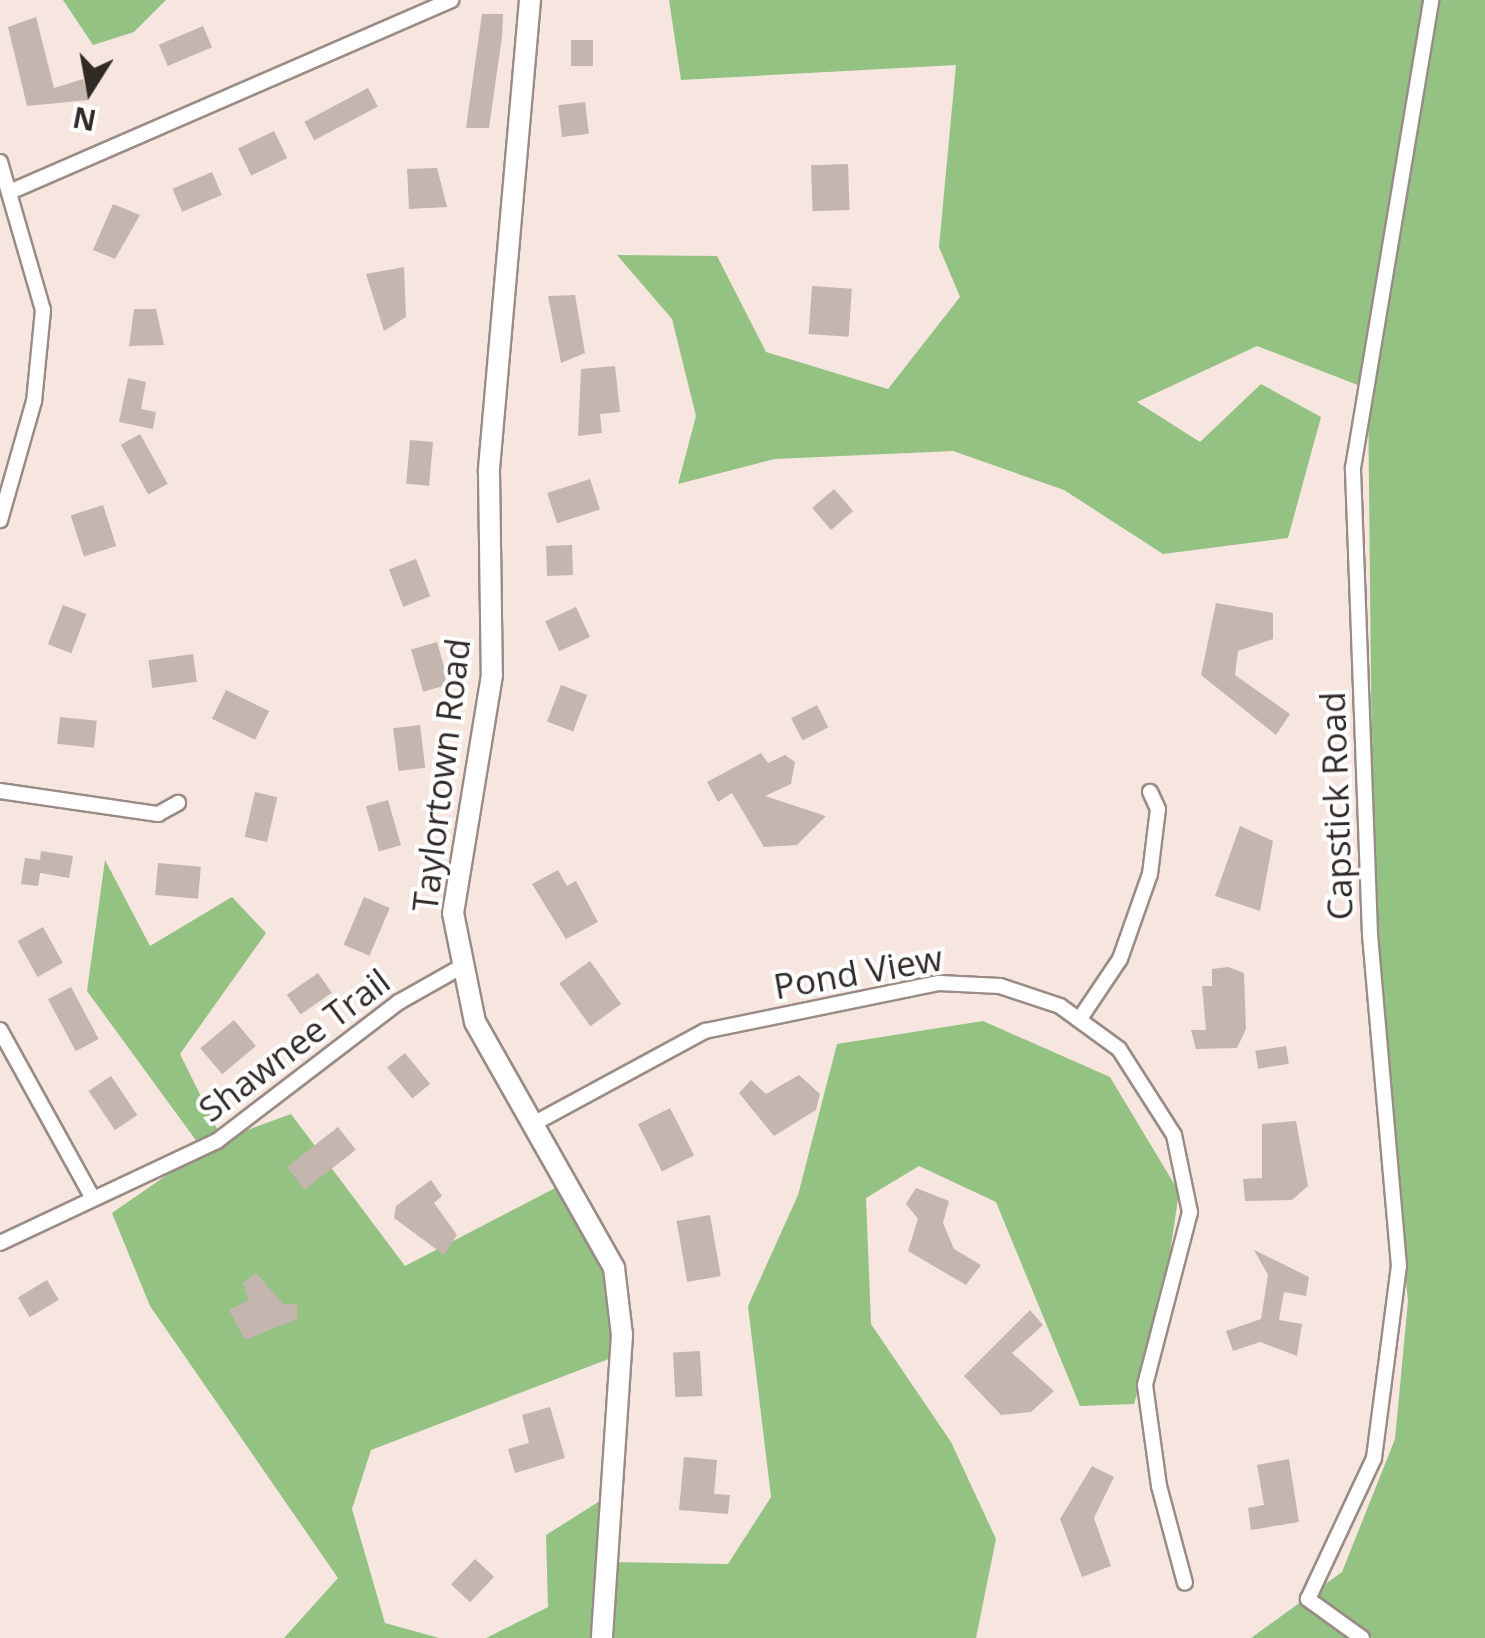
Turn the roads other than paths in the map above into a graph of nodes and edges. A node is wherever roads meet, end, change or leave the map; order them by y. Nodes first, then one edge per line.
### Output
1 (451, 0) edge
2 (530, 0) edge
3 (1431, 0) edge
4 (0, 162) edge
5 (12, 191) junction
6 (0, 520) edge
7 (0, 791) edge
8 (1150, 792) dead end
9 (178, 802) dead end
10 (459, 968) junction
11 (1079, 1020) junction
12 (0, 1030) edge
13 (533, 1124) junction
14 (91, 1194) junction
15 (0, 1243) edge
16 (1186, 1583) dead end
17 (602, 1638) edge
18 (1362, 1638) edge

1 - 5 street
2 - 10 street, Taylortown Road
3 - 18 street, Capstick Road
4 - 5 street
5 - 6 street
7 - 9 street
8 - 11 street
10 - 13 street, Taylortown Road
10 - 14 street, Shawnee Trail
11 - 13 street, Pond View
11 - 16 street, Pond View
12 - 14 street
13 - 17 street, Taylortown Road
14 - 15 street, Shawnee Trail

